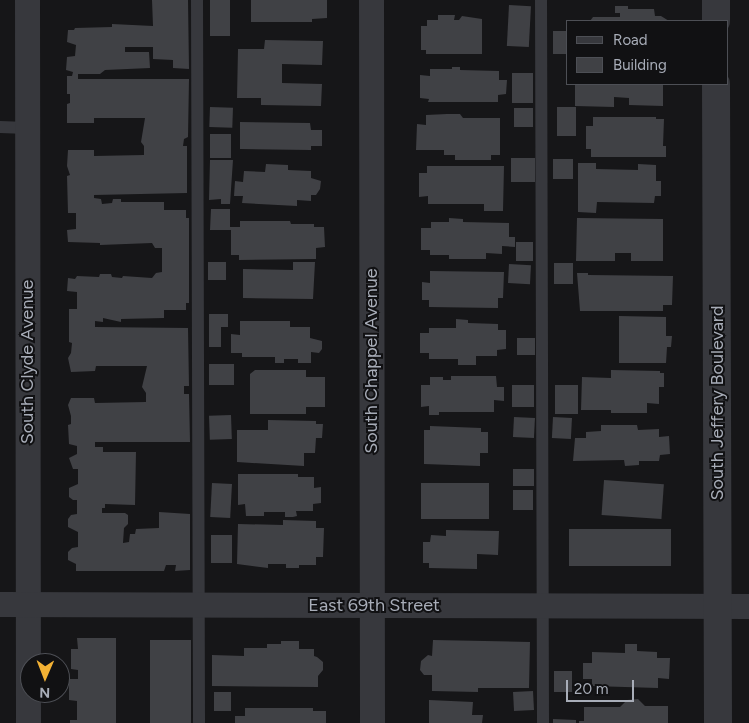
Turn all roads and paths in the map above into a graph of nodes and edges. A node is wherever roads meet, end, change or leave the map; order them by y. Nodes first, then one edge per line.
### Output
1 (27, 0) edge
2 (197, 0) edge
3 (371, 0) edge
4 (541, 0) edge
5 (716, 0) edge
6 (716, 20) edge
7 (716, 85) edge
8 (0, 127) edge
9 (27, 128) junction
10 (0, 604) edge
11 (28, 604) junction
12 (199, 604) junction
13 (372, 605) junction
14 (542, 606) junction
15 (717, 606) junction
16 (749, 606) edge
17 (28, 723) edge
18 (199, 723) edge
19 (372, 723) edge
20 (543, 723) edge
21 (718, 723) edge

1 - 9 street, South Clyde Avenue
2 - 12 lane
3 - 13 street, South Chappel Avenue
4 - 14 lane
5 - 6 street
7 - 15 street, South Jeffery Boulevard
8 - 9 lane
9 - 11 street, South Clyde Avenue
10 - 11 street, East 69th Street
11 - 12 street, East 69th Street
11 - 17 street, South Clyde Avenue
12 - 13 street, East 69th Street
12 - 18 lane
13 - 14 street, East 69th Street
13 - 19 street, South Chappel Avenue
14 - 15 street, East 69th Street
14 - 20 lane
15 - 16 street, East 69th Street
15 - 21 street, South Jeffery Boulevard

